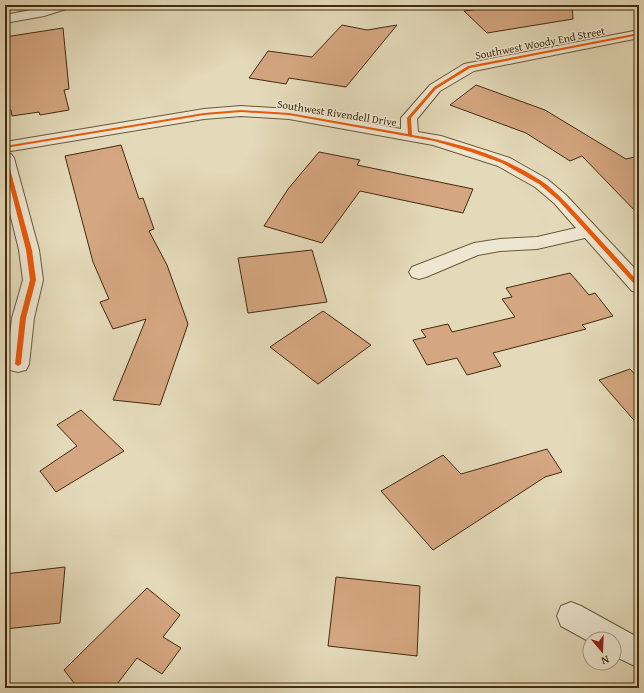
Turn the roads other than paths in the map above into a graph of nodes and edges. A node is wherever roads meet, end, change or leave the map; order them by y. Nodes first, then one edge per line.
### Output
1 (64, 5) edge
2 (5, 19) edge
3 (639, 34) edge
4 (410, 135) junction
5 (5, 147) edge
6 (5, 158) edge
7 (589, 231) junction
8 (418, 272) dead end
9 (639, 286) edge
10 (18, 364) dead end
11 (571, 616) dead end
12 (598, 631) edge
13 (622, 644) edge
14 (639, 654) edge

1 - 2 street
3 - 4 street, Southwest Woody End Street
4 - 5 street, Southwest Rivendell Drive
4 - 7 street, Southwest Rivendell Drive
6 - 10 street
7 - 8 street
7 - 9 street, Southwest Rivendell Drive
11 - 12 street
13 - 14 street

